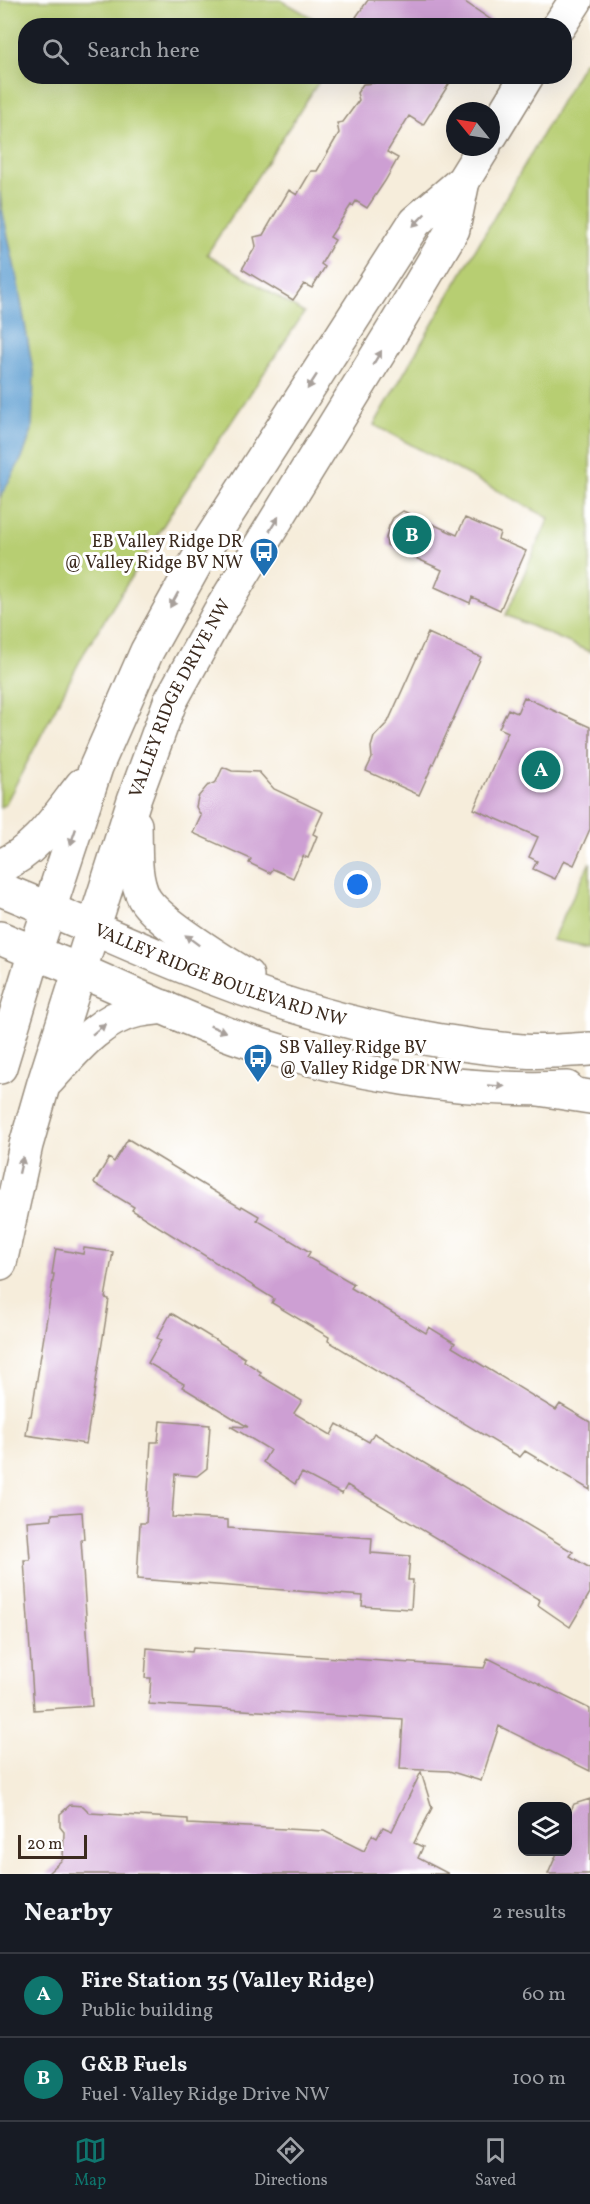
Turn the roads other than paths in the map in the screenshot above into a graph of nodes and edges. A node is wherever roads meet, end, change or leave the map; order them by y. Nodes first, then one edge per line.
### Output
1 (576, 0) edge
2 (580, 0) edge
3 (590, 5) edge
4 (564, 18) edge
5 (523, 84) edge
6 (500, 121) edge
7 (478, 156) edge
8 (463, 181) junction
9 (96, 767) junction
10 (134, 800) junction
11 (0, 866) edge
12 (0, 890) edge
13 (49, 908) junction
14 (93, 927) junction
15 (0, 938) edge
16 (35, 952) junction
17 (80, 970) junction
18 (293, 1007) junction
19 (164, 1008) junction
20 (5, 1016) edge
21 (590, 1049) edge
22 (0, 1067) edge
23 (43, 1086) junction
24 (590, 1087) edge
25 (539, 1089) junction
26 (590, 1097) edge
27 (0, 1263) edge

1 - 4 main road
2 - 3 main road
5 - 6 main road
7 - 8 main road, VALLEY RIDGE DRIVE NW
8 -> 9 main road, VALLEY RIDGE DRIVE NW
10 -> 8 main road, VALLEY RIDGE DRIVE NW
9 - 11 main road
9 -> 13 main road, VALLEY RIDGE DRIVE NW
10 - 14 main road, VALLEY RIDGE DRIVE NW
18 -> 10 main road
12 - 13 main road, VALLEY RIDGE BOULEVARD NW
13 - 14 main road, VALLEY RIDGE BOULEVARD NW
13 - 16 main road, VALLEY RIDGE DRIVE NW
14 - 17 main road, VALLEY RIDGE DRIVE NW
14 - 18 main road, VALLEY RIDGE BOULEVARD NW
15 - 16 main road
16 - 17 main road
16 - 20 main road, VALLEY RIDGE DRIVE NW
17 - 19 main road
17 - 23 main road, VALLEY RIDGE DRIVE NW
18 - 21 main road, VALLEY RIDGE BOULEVARD NW
23 -> 19 main road
19 -> 25 main road
20 - 22 main road, VALLEY RIDGE DRIVE NW
27 -> 23 main road, VALLEY RIDGE DRIVE NW
24 - 25 main road
25 - 26 main road

